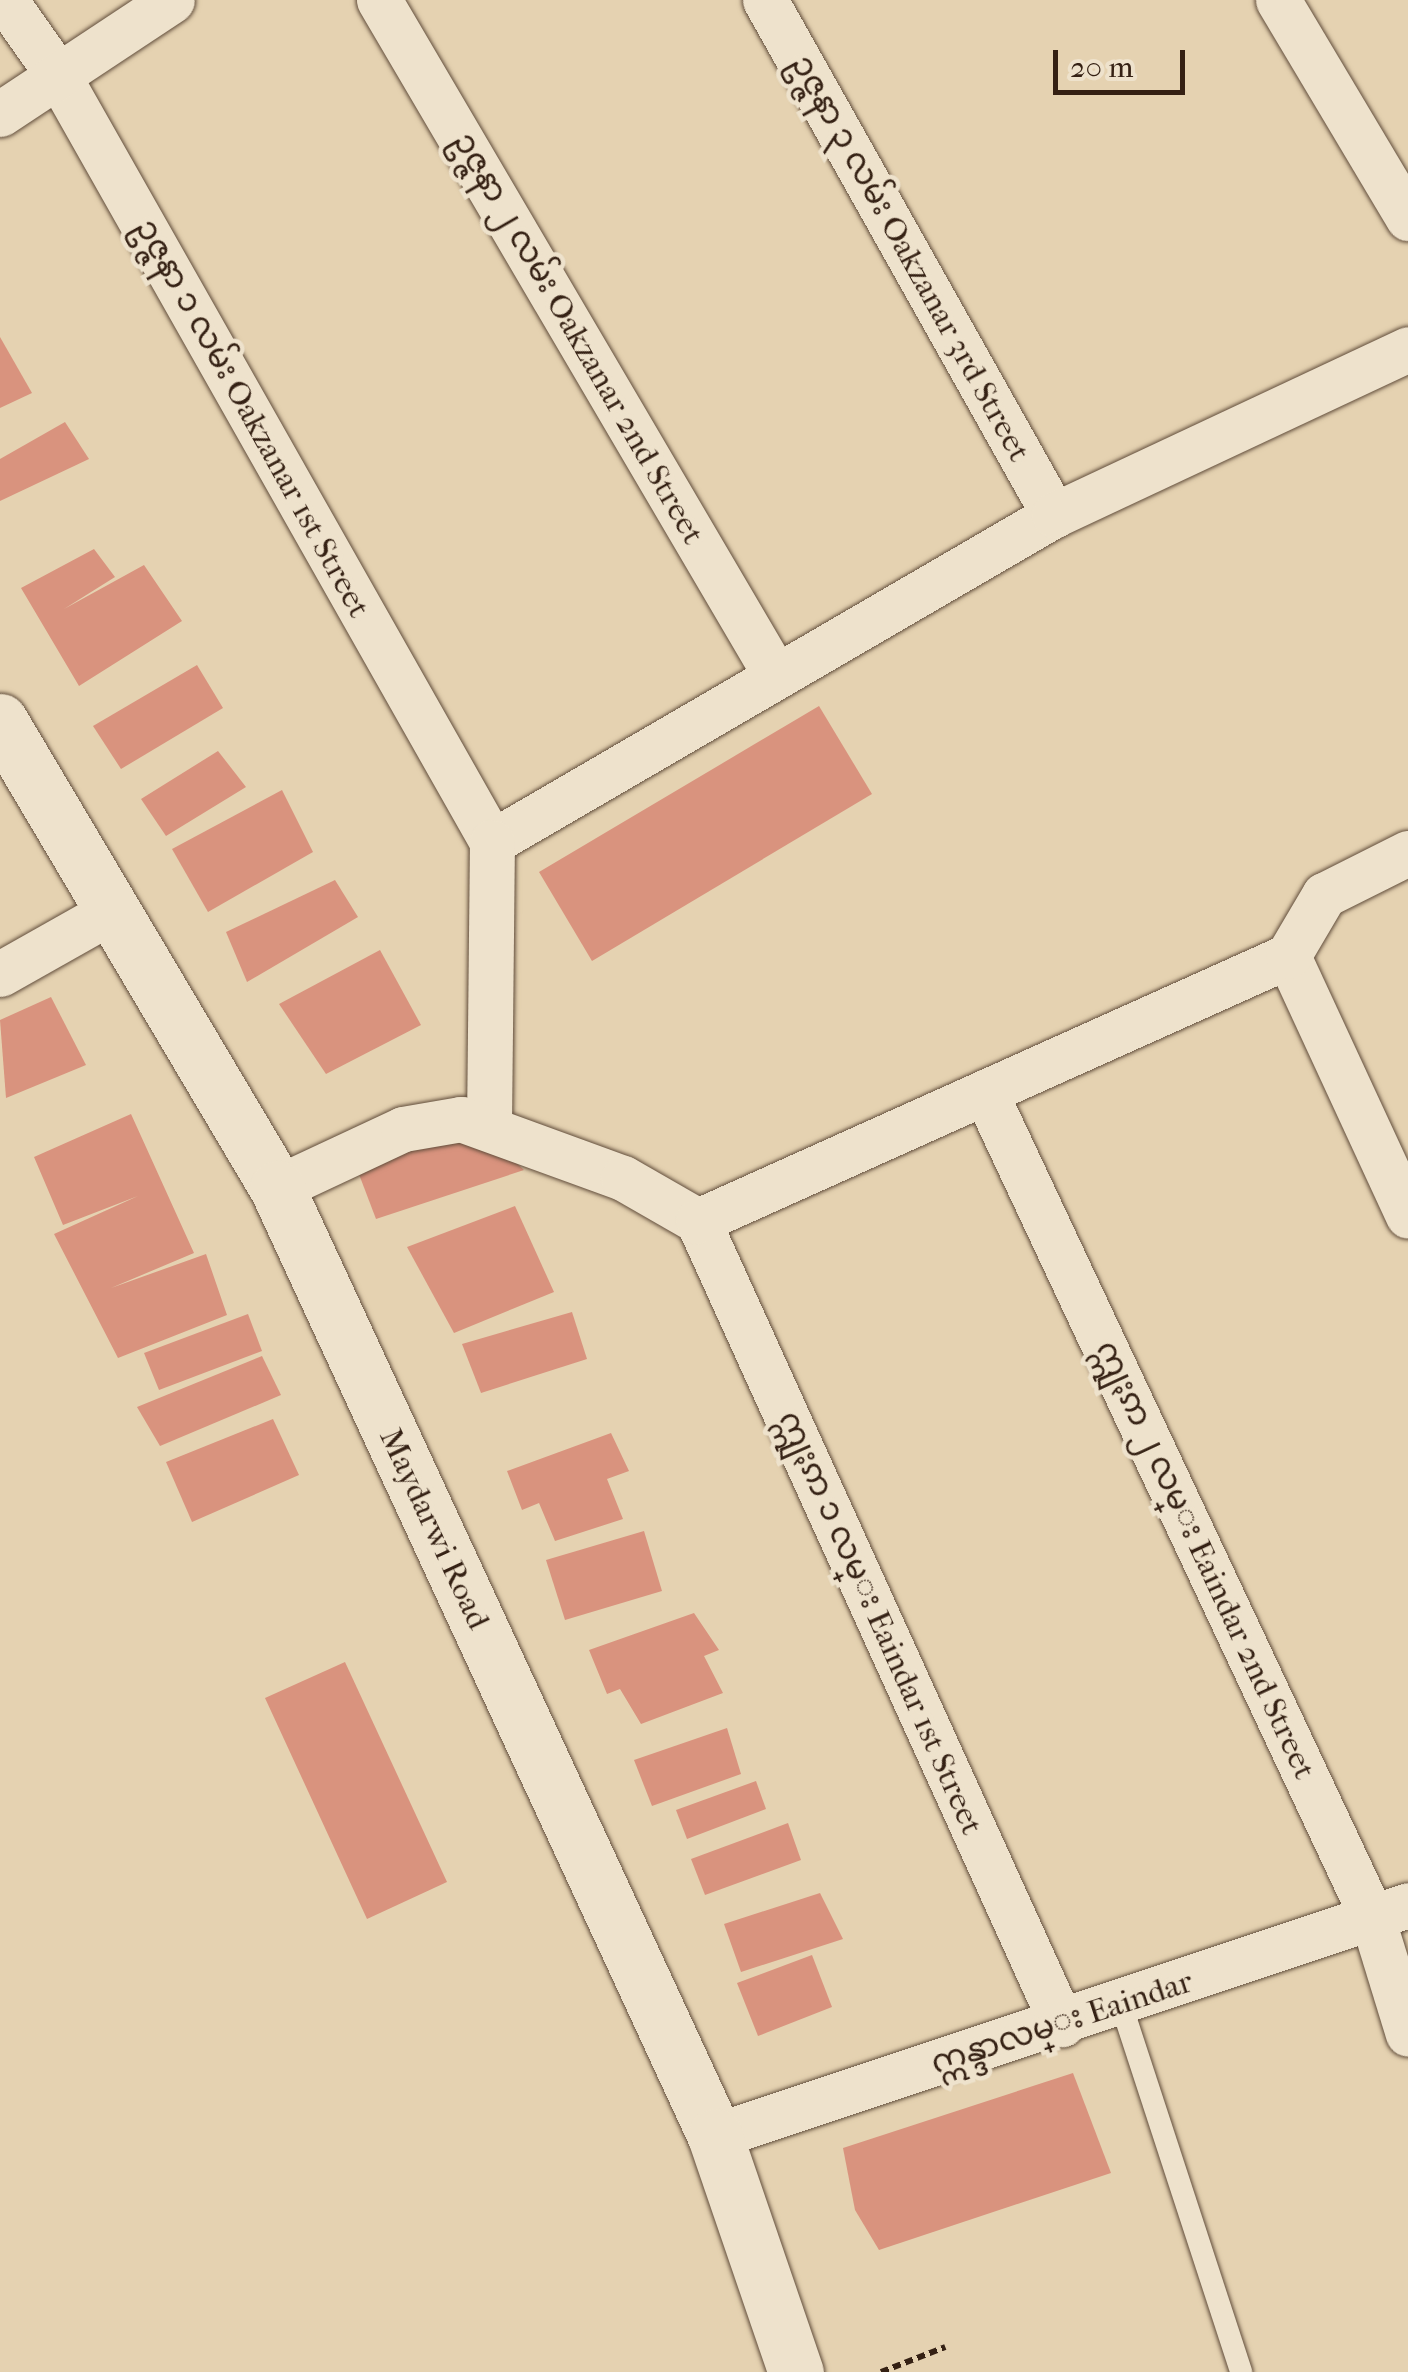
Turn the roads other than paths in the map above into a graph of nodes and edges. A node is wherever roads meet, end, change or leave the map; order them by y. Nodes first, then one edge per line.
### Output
1 (5, 0) edge
2 (172, 0) edge
3 (379, 0) edge
4 (766, 0) edge
5 (1278, 0) edge
6 (58, 75) junction
7 (0, 114) edge
8 (1408, 218) edge
9 (1408, 349) edge
10 (1054, 515) junction
11 (776, 676) junction
12 (0, 721) edge
13 (492, 842) junction
14 (1408, 853) edge
15 (112, 911) junction
16 (1288, 956) junction
17 (0, 974) edge
18 (985, 1092) junction
19 (488, 1126) junction
20 (277, 1188) junction
21 (1408, 1216) edge
22 (698, 1221) junction
23 (1390, 1911) edge
24 (1121, 2004) junction
25 (1062, 2024) junction
26 (1408, 2034) edge
27 (714, 2136) junction
28 (796, 2372) edge
29 (1242, 2372) edge

1 - 6 street, ဥဇ္ဇနာ ၁ လမ်း Oakzanar 1st Street
2 - 6 street
3 - 11 street, ဥဇ္ဇနာ ၂ လမ်း Oakzanar 2nd Street
4 - 10 street, ဥဇ္ဇနာ ၃ လမ်း Oakzanar 3rd Street
5 - 8 street
6 - 7 street
6 - 13 street, ဥဇ္ဇနာ ၁ လမ်း Oakzanar 1st Street
9 - 10 street
10 - 11 street
11 - 13 street
12 - 15 street, Maydarwi Road
13 - 19 street
14 - 16 street
15 - 17 street
15 - 20 street, Maydarwi Road
16 - 18 street
16 - 21 street
18 - 22 street
18 - 23 street, ဣျႏၵာ ၂ လမ္း Eaindar 2nd Street
19 - 20 street
19 - 22 street
20 - 27 street, Maydarwi Road
22 - 25 street, ဣျႏၵာ ၁ လမ္း Eaindar 1st Street
23 - 24 street, ဣန္ဒာလမ္း Eaindar
23 - 26 street, ဣျႏၵာ ၂ လမ္း Eaindar 2nd Street
24 - 25 street, ဣန္ဒာလမ္း Eaindar
24 - 29 lane
25 - 27 street, ဣန္ဒာလမ္း Eaindar
27 - 28 street, Maydarwi Road

